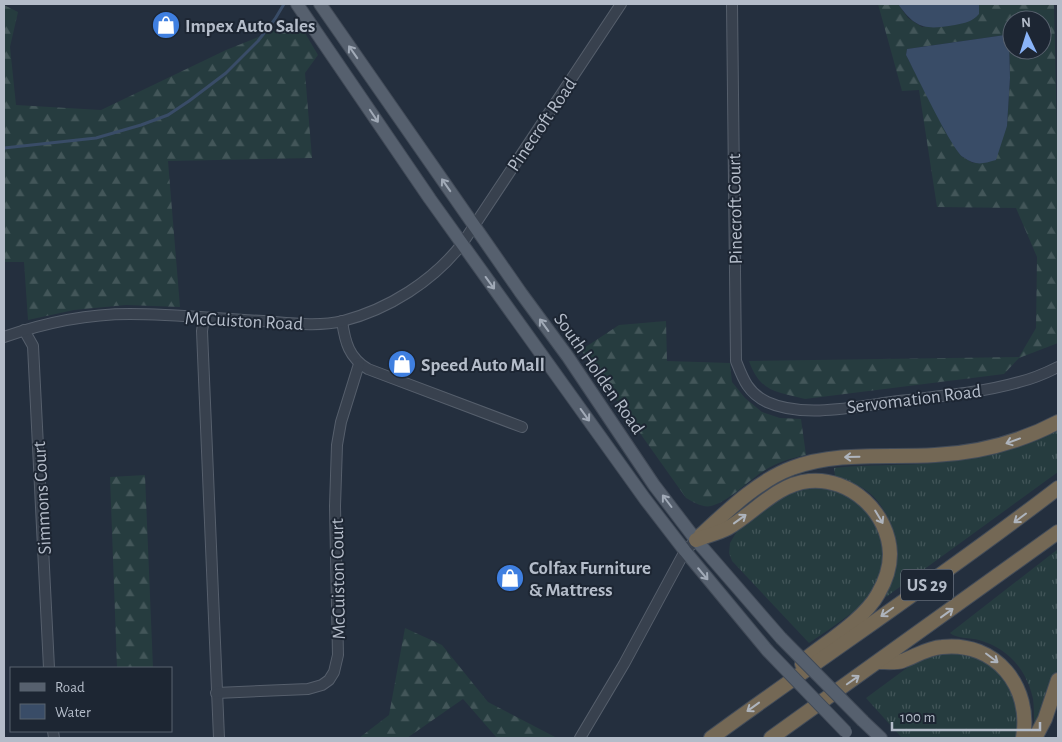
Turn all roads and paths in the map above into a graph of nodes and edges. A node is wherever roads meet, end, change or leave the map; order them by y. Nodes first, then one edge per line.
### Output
1 (297, 4) edge
2 (320, 4) edge
3 (621, 4) edge
4 (732, 4) edge
5 (474, 226) junction
6 (462, 244) junction
7 (204, 318) junction
8 (342, 321) junction
9 (24, 330) junction
10 (4, 337) edge
11 (359, 364) junction
12 (1058, 367) edge
13 (767, 402) joint
14 (1058, 422) edge
15 (522, 427) dead end
16 (1058, 488) edge
17 (1058, 532) edge
18 (696, 540) junction
19 (684, 551) junction
20 (879, 662) junction
21 (49, 667) edge
22 (793, 678) junction
23 (1058, 680) edge
24 (216, 693) junction
25 (849, 735) edge
26 (219, 738) edge
27 (580, 738) edge
28 (711, 738) edge
29 (771, 738) edge
30 (881, 738) edge
31 (1022, 738) edge
32 (1035, 738) edge

1 -> 6 main road, South Holden Road
5 -> 2 main road, South Holden Road
3 - 5 street, Pinecroft Road
4 - 13 street, Pinecroft Court
5 - 6 street, Pinecroft Road
18 -> 5 main road, South Holden Road
6 - 8 street, McCuiston Road
6 -> 19 main road, South Holden Road
7 - 8 street, McCuiston Road
7 - 9 street, McCuiston Road
7 - 24 street
8 - 11 street
9 - 10 street, McCuiston Road
9 - 21 street, Simmons Court
11 - 15 street
11 - 24 street, McCuiston Court
12 - 13 street, Servomation Road
14 -> 18 highway
16 -> 22 highway, US 29
20 -> 17 highway, US 29
18 - 19 street
18 -> 22 highway
18 - 30 main road, South Holden Road, bridge
19 -> 25 main road, South Holden Road, bridge
19 - 27 street
29 -> 20 highway, US 29
20 -> 31 highway
22 -> 28 highway, US 29
23 - 32 highway
24 - 26 street

